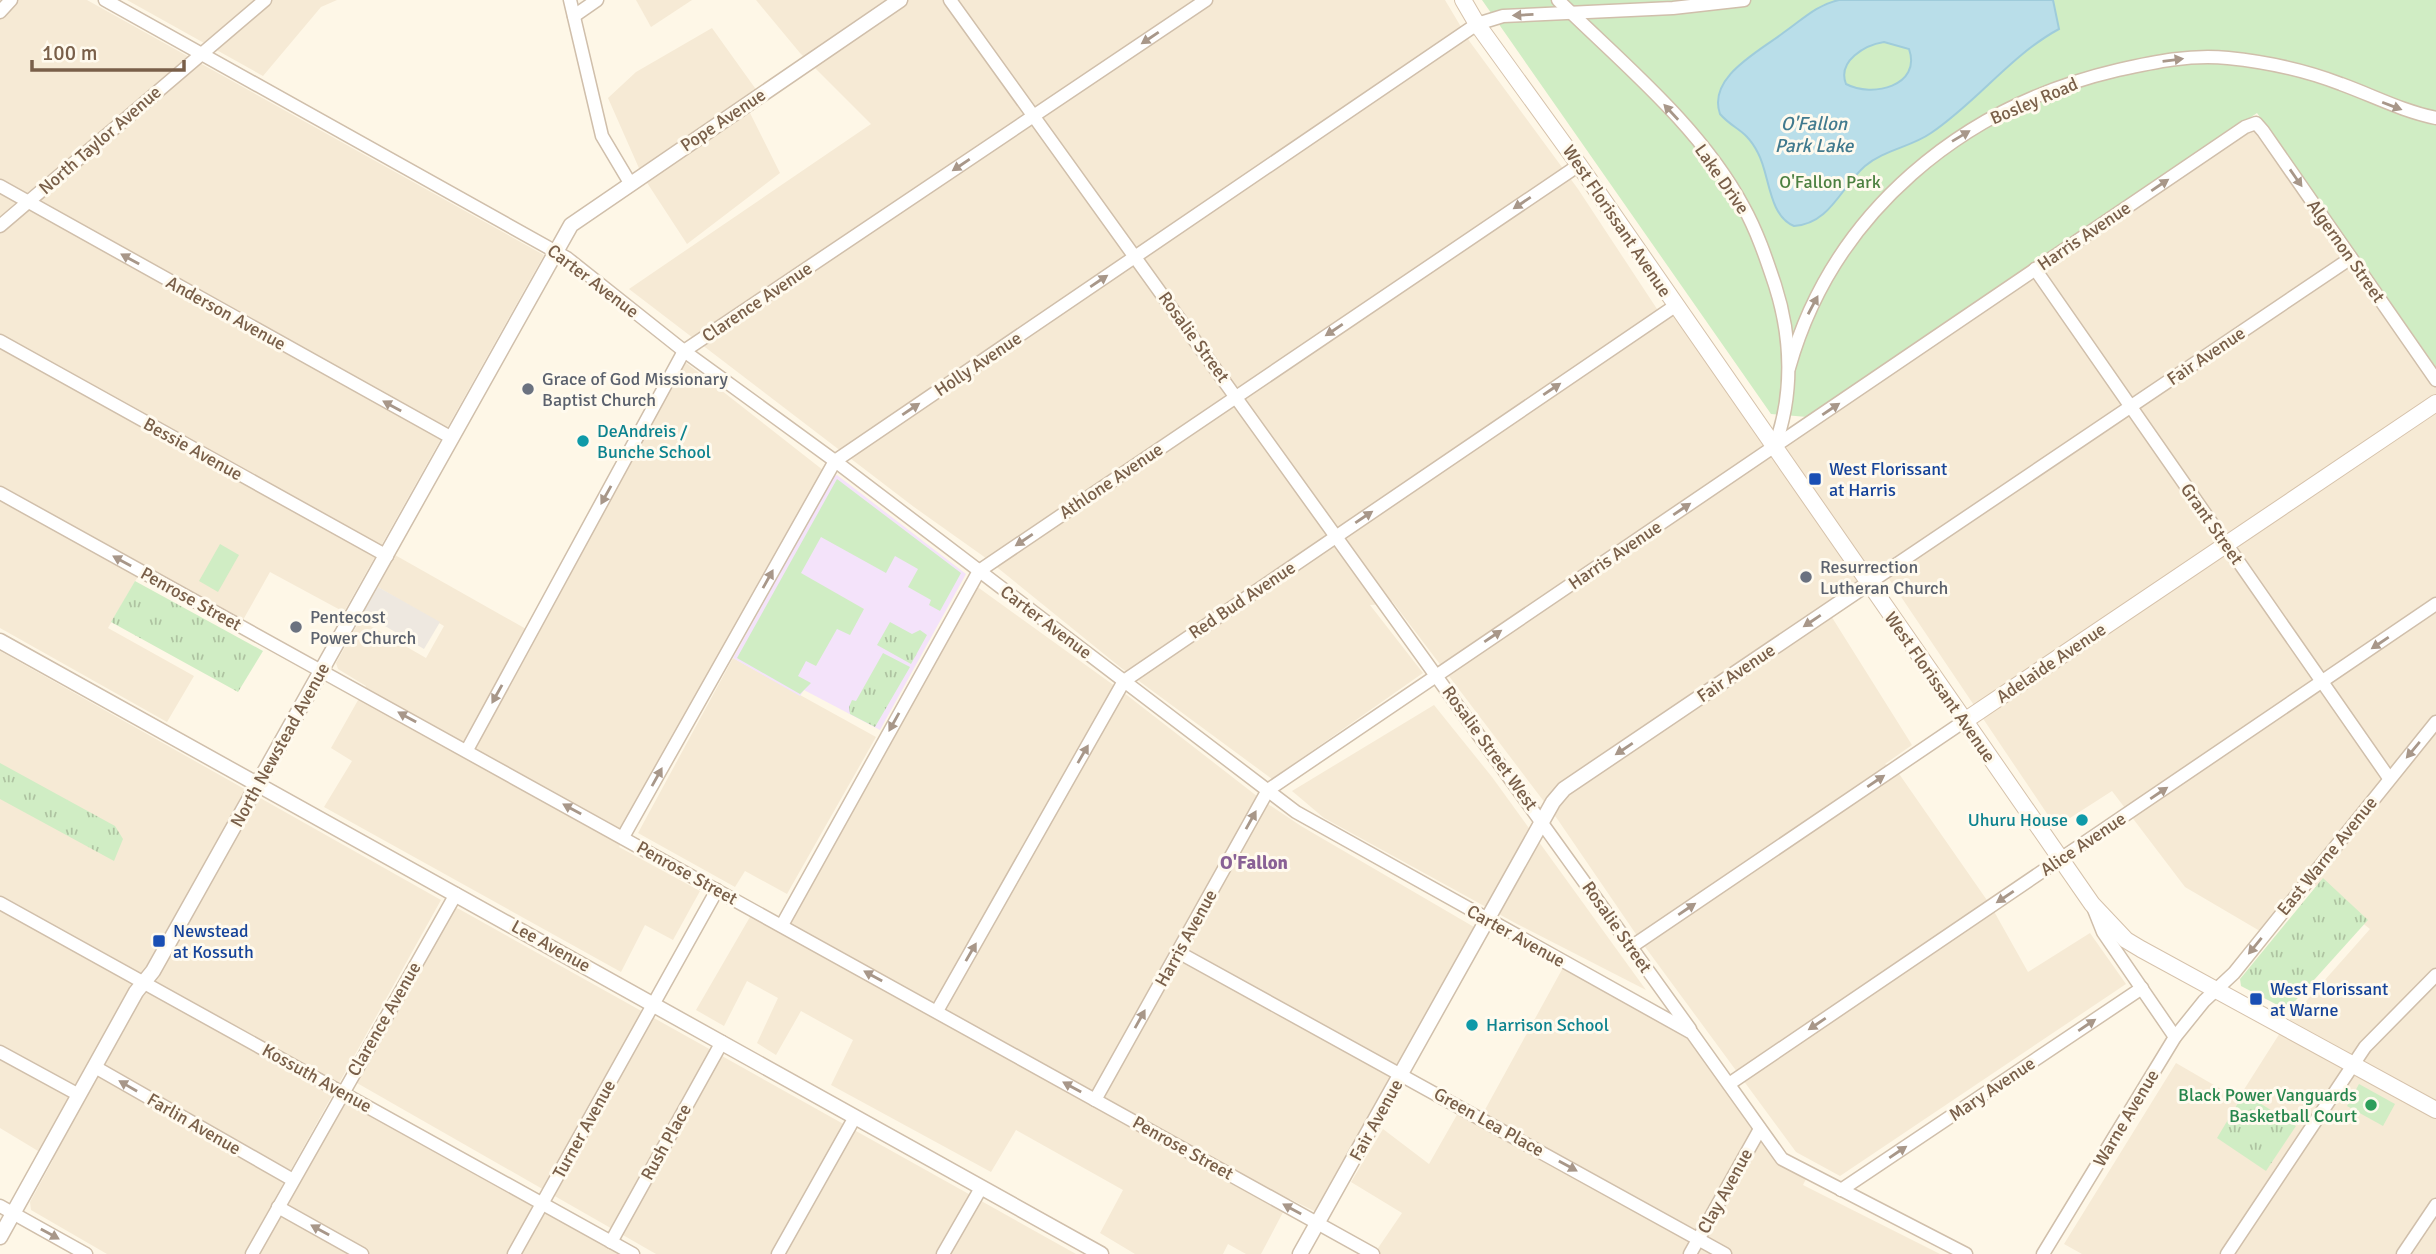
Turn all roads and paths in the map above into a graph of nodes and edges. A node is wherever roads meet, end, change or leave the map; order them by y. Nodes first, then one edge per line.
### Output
1 (11, 0) edge
2 (105, 0) edge
3 (265, 0) edge
4 (570, 0) edge
5 (597, 0) edge
6 (900, 0) edge
7 (950, 0) edge
8 (1206, 0) edge
9 (1463, 0) edge
10 (1558, 0) edge
11 (1744, 0) edge
12 (0, 12) edge
13 (1571, 13) junction
14 (573, 16) junction
15 (1477, 24) junction
16 (202, 53) junction
17 (1034, 116) junction
18 (2436, 118) edge
19 (2256, 122) joint
20 (1579, 165) junction
21 (630, 183) junction
22 (0, 186) edge
23 (28, 202) junction
24 (0, 226) edge
25 (556, 251) junction
26 (1136, 256) junction
27 (2351, 258) junction
28 (2035, 270) junction
29 (1675, 306) junction
30 (0, 341) edge
31 (684, 351) junction
32 (1788, 368) junction
33 (2436, 380) edge
34 (1236, 396) junction
35 (2436, 402) edge
36 (2131, 407) junction
37 (452, 438) junction
38 (1774, 448) junction
39 (835, 461) junction
40 (0, 494) edge
41 (1336, 536) junction
42 (2227, 545) junction
43 (387, 556) junction
44 (979, 571) junction
45 (1869, 583) junction
46 (2436, 604) edge
47 (0, 640) edge
48 (323, 670) junction
49 (1437, 674) junction
50 (1124, 681) junction
51 (2321, 682) junction
52 (1963, 722) junction
53 (2436, 722) edge
54 (467, 750) junction
55 (2389, 778) junction
56 (259, 785) junction
57 (1268, 790) junction
58 (1543, 822) junction
59 (623, 837) junction
60 (2062, 859) junction
61 (718, 890) junction
62 (456, 894) junction
63 (0, 903) edge
64 (2092, 904) junction
65 (1487, 921) junction
66 (782, 925) junction
67 (1631, 947) junction
68 (1178, 951) junction
69 (2436, 975) edge
70 (143, 983) junction
71 (2142, 988) junction
72 (2218, 989) junction
73 (654, 1003) junction
74 (937, 1011) junction
75 (1692, 1032) junction
76 (2175, 1037) junction
77 (722, 1042) junction
78 (0, 1052) edge
79 (2354, 1063) junction
80 (95, 1067) junction
81 (1402, 1073) junction
82 (1729, 1084) junction
83 (342, 1092) junction
84 (79, 1096) junction
85 (1096, 1100) junction
86 (2436, 1110) edge
87 (855, 1117) junction
88 (1760, 1129) junction
89 (293, 1180) junction
90 (981, 1188) junction
91 (1841, 1190) junction
92 (542, 1203) junction
93 (2436, 1205) edge
94 (0, 1206) edge
95 (278, 1207) junction
96 (13, 1213) junction
97 (1318, 1223) junction
98 (0, 1237) edge
99 (1698, 1239) junction
100 (611, 1242) junction
101 (86, 1254) edge
102 (252, 1254) edge
103 (362, 1254) edge
104 (514, 1254) edge
105 (633, 1254) edge
106 (778, 1254) edge
107 (943, 1254) edge
108 (1101, 1254) edge
109 (1300, 1254) edge
110 (1373, 1254) edge
111 (1690, 1254) edge
112 (1725, 1254) edge
113 (1966, 1254) edge
114 (2043, 1254) edge
115 (2227, 1254) edge
116 (2403, 1254) edge

1 - 12 street
2 - 16 street, Carter Avenue
3 - 16 street, North Taylor Avenue
4 - 14 street
5 - 14 street
6 - 21 street, Pope Avenue
7 - 17 street, Rosalie Street
8 -> 17 street, Clarence Avenue
9 - 15 main road, West Florissant Avenue
10 - 13 street, Lake Drive
11 - 13 street
13 -> 15 street
32 -> 13 street, Lake Drive
14 - 21 street
15 - 20 main road, West Florissant Avenue
15 - 26 street, Holly Avenue
16 - 23 street, North Taylor Avenue
16 - 25 street, Carter Avenue
17 - 26 street, Rosalie Street
17 -> 31 street, Clarence Avenue
32 -> 18 street, Bosley Road
19 -> 27 street, Algernon Street
28 -> 19 street, Harris Avenue
20 - 29 main road, West Florissant Avenue
20 -> 34 street, Athlone Avenue
21 - 25 street, Pope Avenue
22 - 23 street, Anderson Avenue
23 - 24 street, North Taylor Avenue
37 -> 23 street, Anderson Avenue
25 - 31 street, Carter Avenue
25 - 37 street, North Newstead Avenue
26 - 34 street, Rosalie Street
39 -> 26 street, Holly Avenue
27 - 33 street, Algernon Street
27 - 36 street, Fair Avenue
28 - 36 street, Grant Street
38 -> 28 street, Harris Avenue
29 - 38 main road, West Florissant Avenue
41 -> 29 street, Red Bud Avenue
30 - 43 street, Bessie Avenue
31 - 39 street, Carter Avenue
31 -> 54 street, Clarence Avenue
32 - 38 street, Lake Drive
34 - 41 street, Rosalie Street
34 -> 44 street, Athlone Avenue
35 - 42 main road, Adelaide Avenue
36 - 42 street, Grant Street
36 - 45 street, Fair Avenue
37 - 43 street, North Newstead Avenue
38 - 45 main road, West Florissant Avenue
49 -> 38 street, Harris Avenue
39 - 44 street, Carter Avenue
59 -> 39 street, Holly Avenue
48 -> 40 street, Penrose Street
41 - 49 street, Rosalie Street
41 - 50 street, Red Bud Avenue
42 - 51 street, Grant Street
42 - 52 main road, Adelaide Avenue
43 - 48 street, North Newstead Avenue
44 - 50 street, Carter Avenue
44 -> 66 street, Athlone Avenue
45 - 52 main road, West Florissant Avenue
45 -> 58 street, Fair Avenue
46 -> 51 street, Alice Avenue
47 - 56 street, Lee Avenue
54 -> 48 street, Penrose Street
48 - 56 street, North Newstead Avenue
49 - 57 street, Harris Avenue
49 - 58 street, Rosalie Street West
50 - 57 street, Carter Avenue
74 -> 50 street, Red Bud Avenue
51 - 55 street, Grant Street
60 -> 51 street, Alice Avenue
52 - 60 main road, West Florissant Avenue
67 -> 52 street, Adelaide Avenue
53 -> 55 street, East Warne Avenue
59 -> 54 street, Penrose Street
55 -> 72 street, East Warne Avenue
56 - 62 street, Lee Avenue
56 - 70 street, North Newstead Avenue
57 - 65 street, Carter Avenue
68 -> 57 street, Harris Avenue
58 - 65 street, Fair Avenue
58 - 67 street, Rosalie Street
59 - 61 street, Penrose Street
60 - 64 main road, West Florissant Avenue
60 -> 82 street, Alice Avenue
61 - 66 street, Penrose Street
61 - 73 street
62 - 73 street, Lee Avenue
62 - 83 street, Clarence Avenue
63 - 70 street, Kossuth Avenue
64 - 71 street
64 - 72 main road, West Florissant Avenue
65 - 75 street, Carter Avenue
65 - 81 street, Fair Avenue
74 -> 66 street, Penrose Street
67 - 75 street, Rosalie Street
68 - 81 street, Green Lea Place
85 -> 68 street, Harris Avenue
69 - 79 street
70 - 80 street, North Newstead Avenue
70 - 83 street, Kossuth Avenue
71 - 76 street
91 -> 71 street, Mary Avenue
72 - 76 street, Warne Avenue
72 - 79 main road, West Florissant Avenue
73 - 77 street, Lee Avenue
73 - 92 street, Turner Avenue
85 -> 74 street, Penrose Street
75 - 82 street, Carter Avenue
76 - 114 street, Warne Avenue
77 - 87 street, Lee Avenue
77 - 100 street, Rush Place
78 - 84 street
79 - 86 main road, West Florissant Avenue
79 - 115 street
80 - 84 street, North Newstead Avenue
89 -> 80 street, Farlin Avenue
81 - 97 street, Fair Avenue
81 -> 99 street, Green Lea Place
82 - 88 street, Carter Avenue
83 - 89 street, Clarence Avenue
83 - 92 street, Kossuth Avenue
84 - 96 street, North Newstead Avenue
97 -> 85 street, Penrose Street
87 - 90 street, Lee Avenue
87 - 106 street
88 - 91 street, Carter Avenue
88 - 99 street, Clay Avenue
89 - 95 street, Clarence Avenue
90 - 107 street
90 - 108 street, Lee Avenue
91 - 113 street, Carter Avenue
92 - 100 street, Kossuth Avenue
92 - 104 street, Turner Avenue
93 - 116 street
94 - 96 street
95 - 102 street, Clarence Avenue
103 -> 95 street
96 - 98 street, North Newstead Avenue
96 -> 101 street
97 - 109 street, Fair Avenue
97 - 110 street, Penrose Street
99 - 111 street, Clay Avenue
99 - 112 street, Green Lea Place
100 - 105 street, Kossuth Avenue

